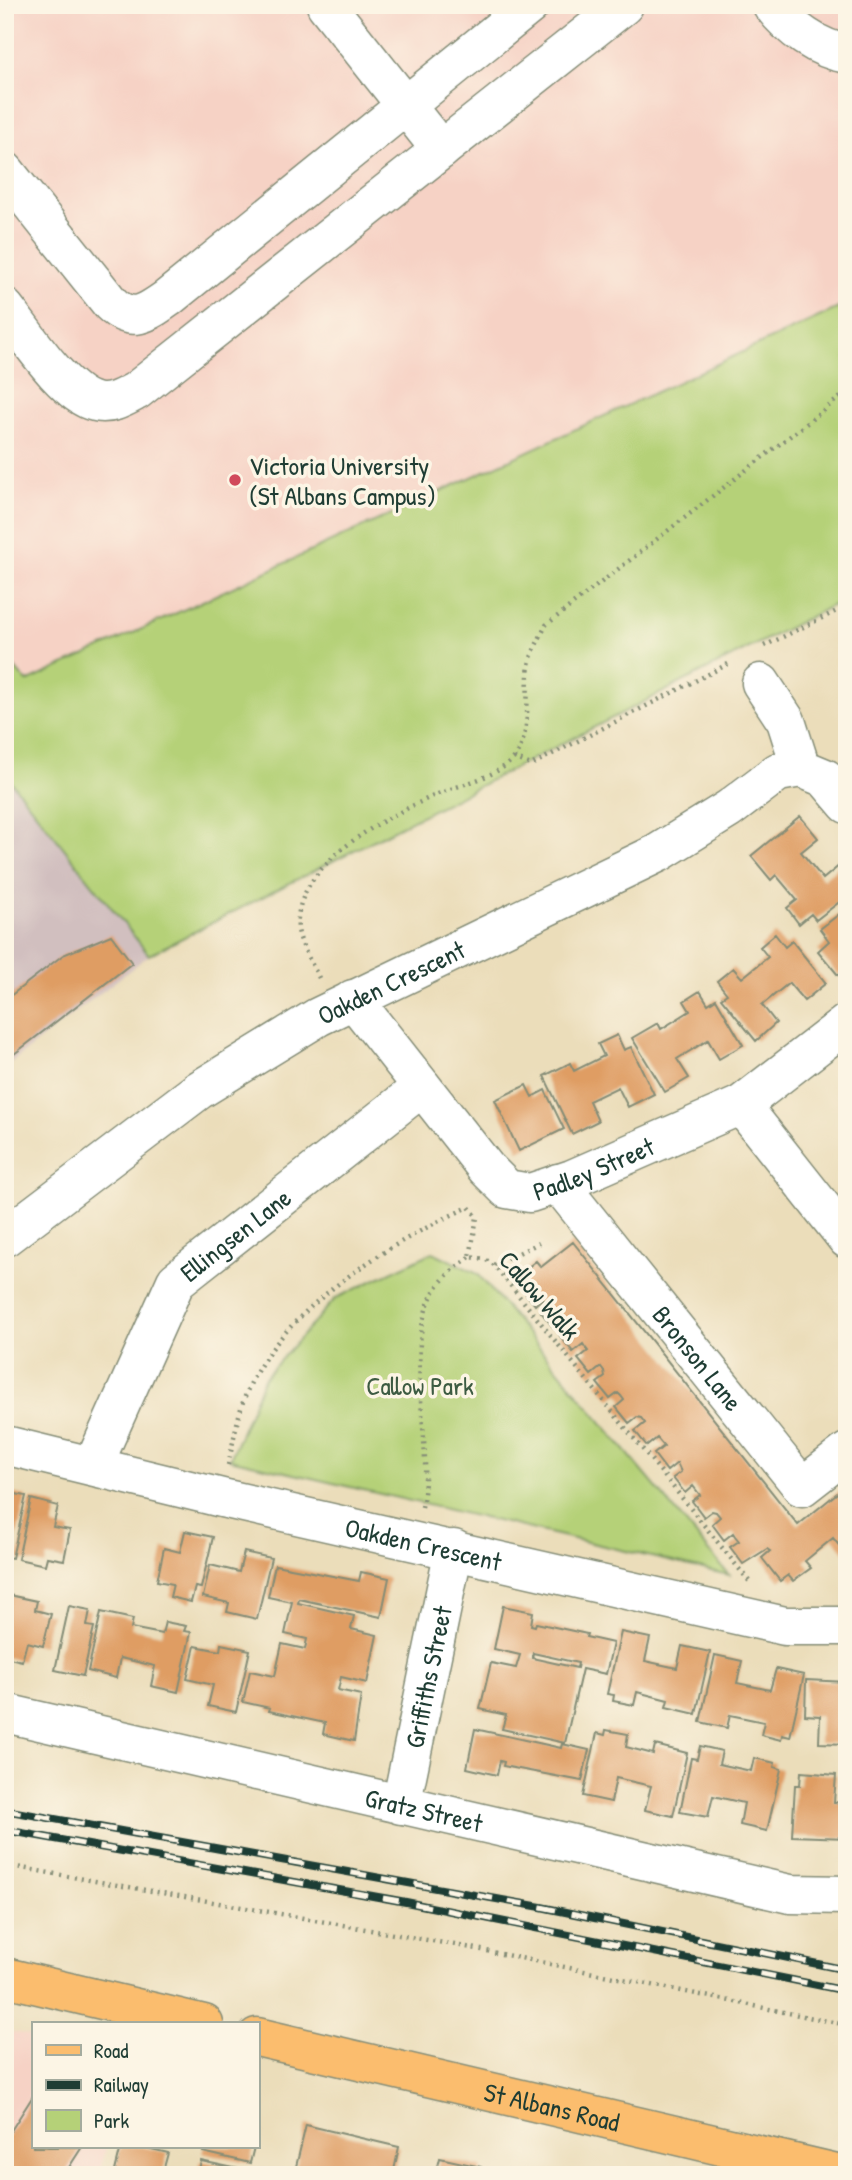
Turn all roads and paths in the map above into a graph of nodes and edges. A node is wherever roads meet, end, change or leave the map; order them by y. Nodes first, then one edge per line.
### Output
1 (326, 5) edge
2 (530, 5) edge
3 (624, 5) edge
4 (772, 5) edge
5 (847, 54) edge
6 (406, 106) junction
7 (442, 150) junction
8 (5, 172) edge
9 (5, 308) edge
10 (847, 392) edge
11 (847, 606) edge
12 (756, 666) junction
13 (514, 758) junction
14 (802, 768) junction
15 (847, 804) edge
16 (320, 978) dead end
17 (352, 999) junction
18 (847, 1023) edge
19 (422, 1087) junction
20 (741, 1105) junction
21 (558, 1183) junction
22 (5, 1237) edge
23 (847, 1239) edge
24 (539, 1242) dead end
25 (470, 1257) junction
26 (494, 1265) junction
27 (5, 1445) edge
28 (847, 1452) edge
29 (93, 1466) junction
30 (222, 1499) junction
31 (422, 1508) dead end
32 (454, 1549) junction
33 (785, 1626) junction
34 (847, 1626) edge
35 (5, 1713) edge
36 (401, 1805) junction
37 (5, 1865) edge
38 (847, 1895) edge
39 (5, 1977) edge
40 (196, 2022) edge
41 (847, 2025) edge
42 (259, 2037) edge
43 (845, 2175) edge

1 - 6 street
2 - 6 street
3 - 7 street
4 - 5 street
6 - 7 street
6 - 8 street
7 - 9 street
10 - 13 path
11 - 12 path
12 - 13 path
12 - 14 street
13 - 16 path
14 - 15 street
14 - 17 street, Oakden Crescent
17 - 19 street, Padley Street
17 - 22 street, Oakden Crescent
18 - 20 street, Padley Street
19 - 21 street, Padley Street
19 - 29 street, Ellingsen Lane
20 - 21 street, Padley Street
20 - 23 street
21 - 28 street, Bronson Lane
24 - 26 path
25 - 26 path, Callow Walk
25 - 30 path, Callow Walk
25 - 31 path
26 - 33 path, Callow Walk
27 - 29 street, Oakden Crescent
29 - 30 street, Oakden Crescent
30 - 32 street, Oakden Crescent
32 - 33 street, Oakden Crescent
32 - 36 street, Griffiths Street
33 - 34 street, Oakden Crescent
35 - 36 street, Gratz Street
36 - 38 street, Gratz Street
37 - 41 path
39 - 40 main road
42 - 43 main road, St Albans Road

